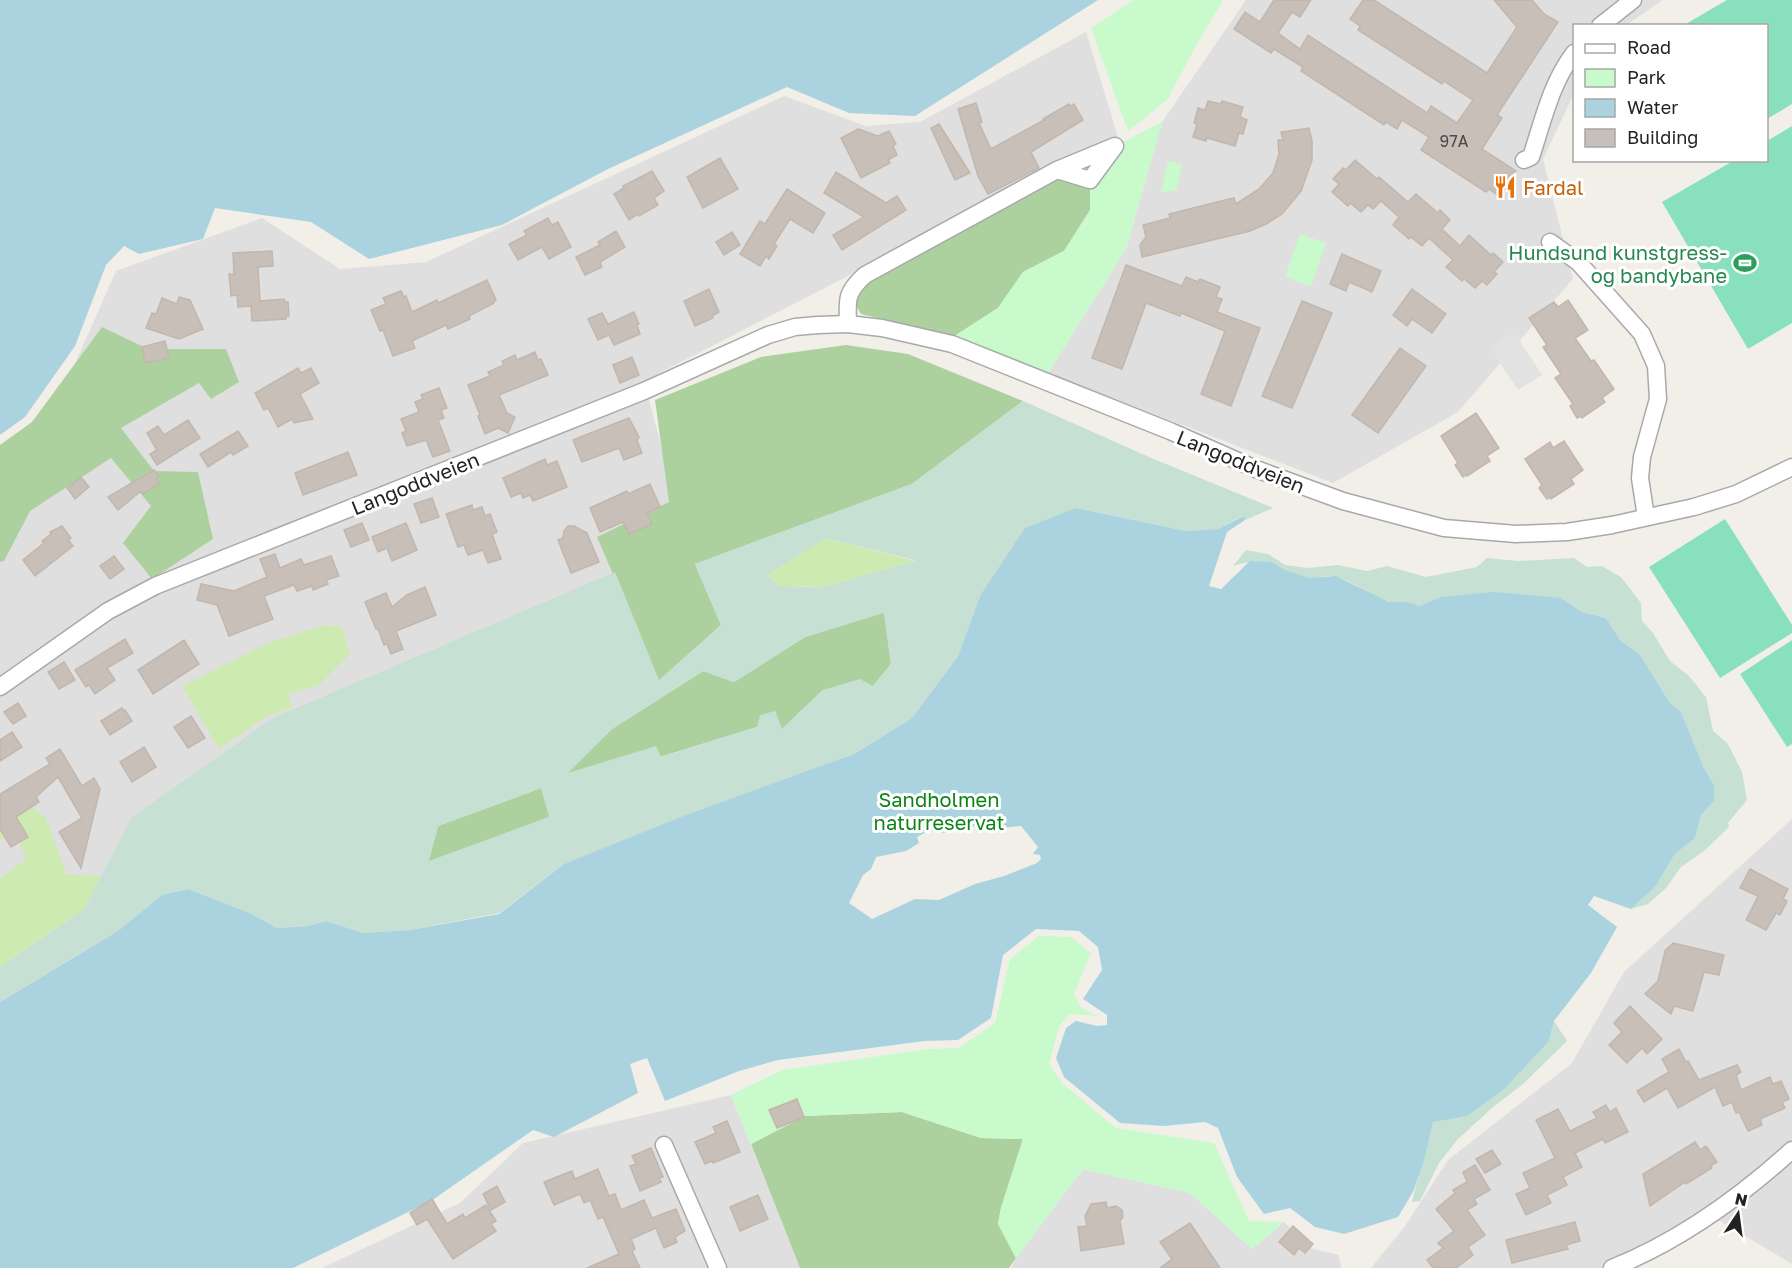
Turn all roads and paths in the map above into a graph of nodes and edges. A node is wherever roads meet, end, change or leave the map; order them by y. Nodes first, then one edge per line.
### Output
1 (1633, 0) edge
2 (1603, 24) edge
3 (1573, 55) edge
4 (1524, 160) dead end
5 (1058, 170) dead end
6 (1550, 243) dead end
7 (848, 324) junction
8 (1792, 467) edge
9 (1646, 517) junction
10 (0, 687) edge
11 (664, 1145) dead end
12 (1792, 1150) edge
13 (718, 1268) edge
14 (1612, 1268) edge

1 - 2 street
3 - 4 street
5 - 7 street
6 - 9 street
7 - 9 street, Langoddveien
7 - 10 street, Langoddveien
8 - 9 street, Langoddveien
11 - 13 street
12 - 14 street

